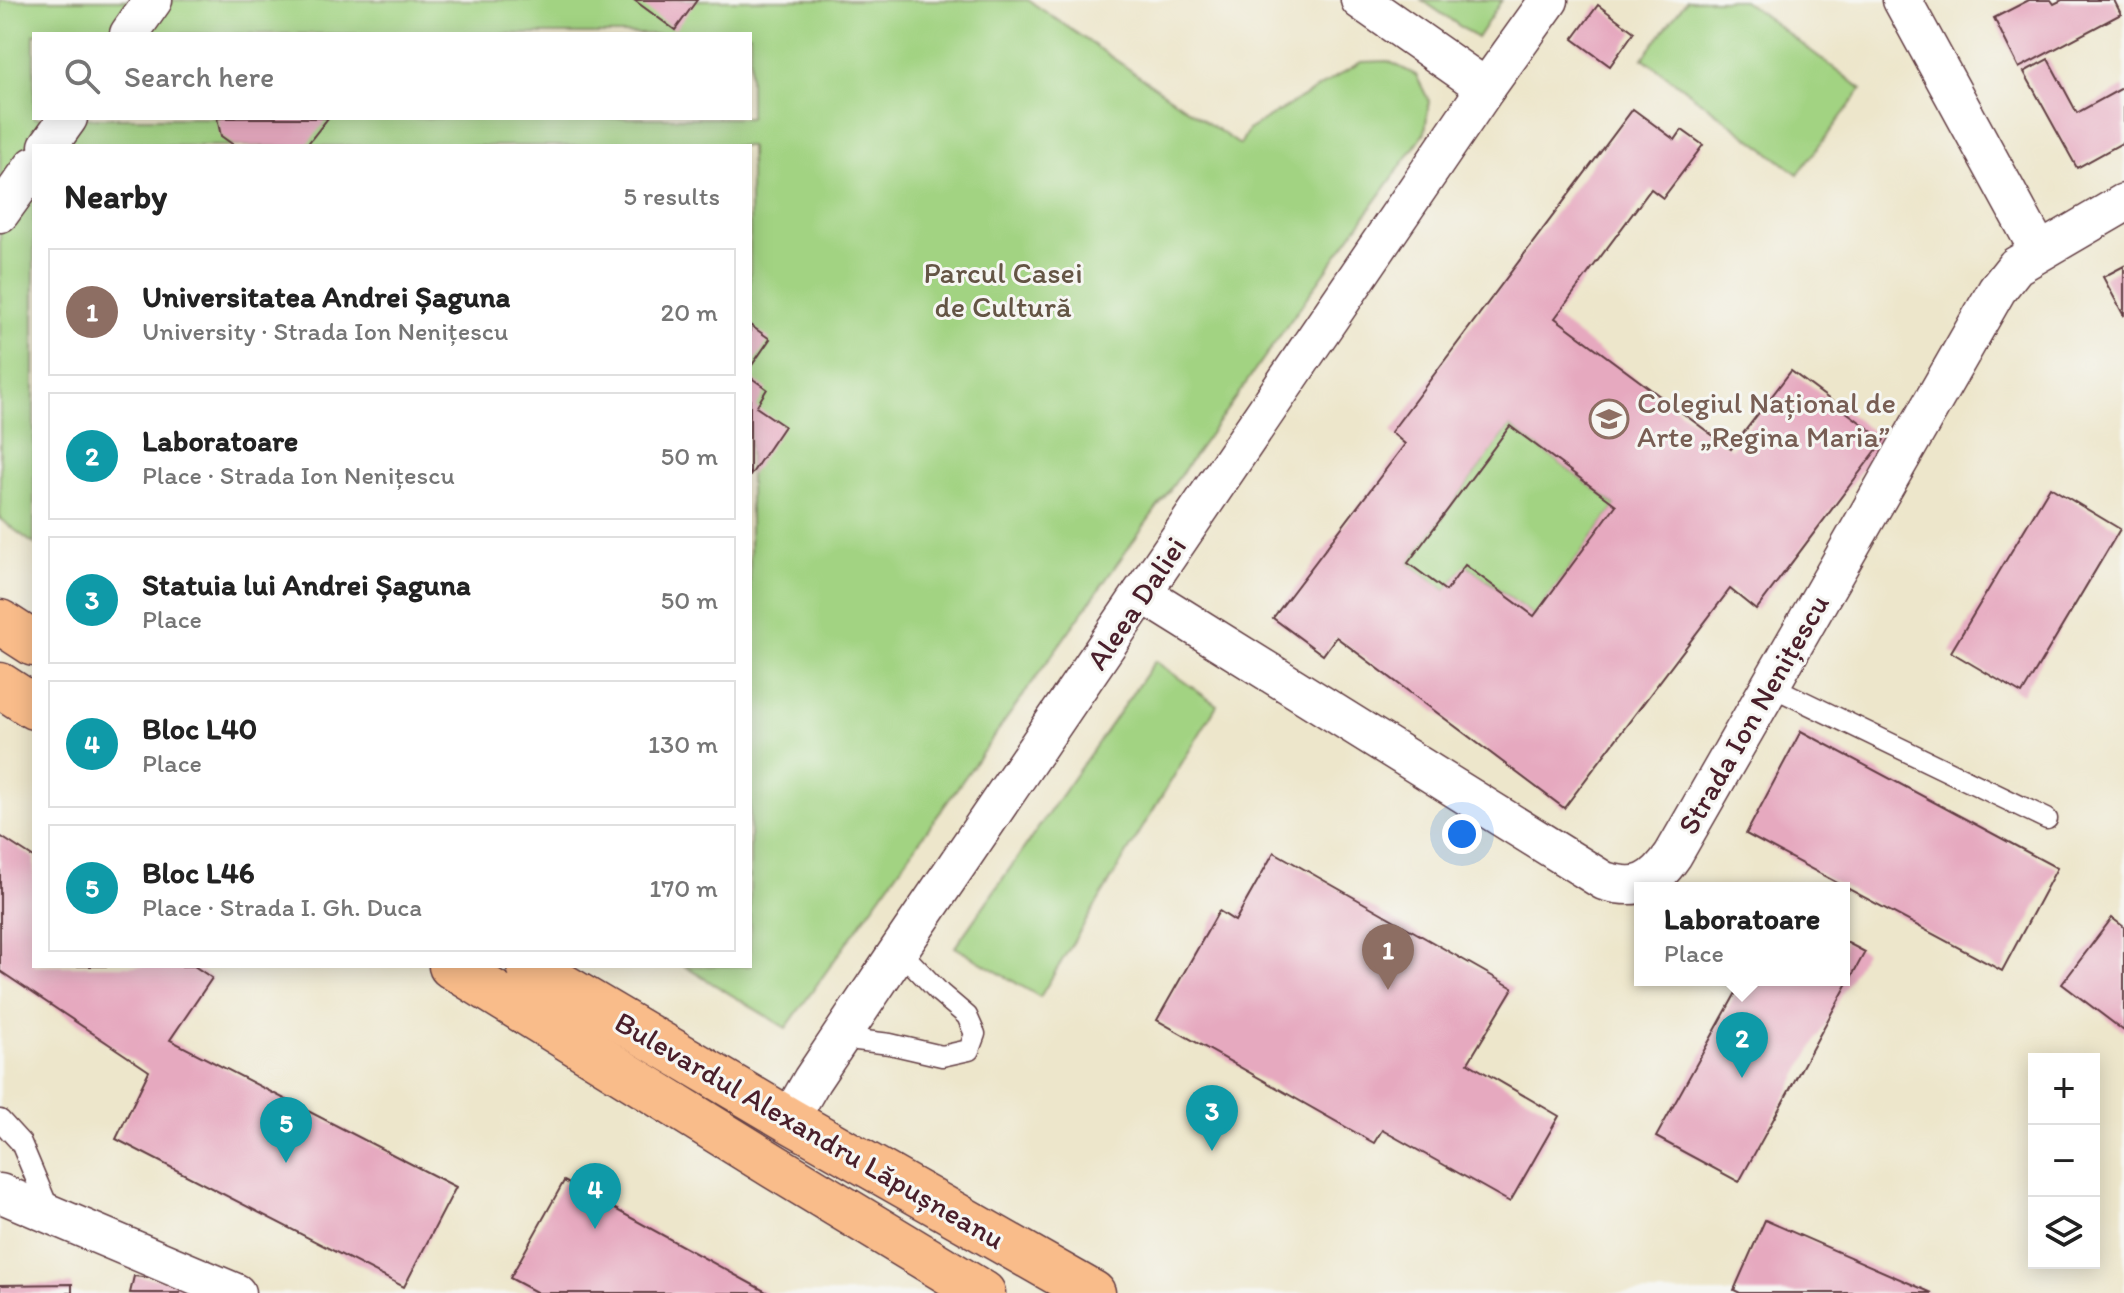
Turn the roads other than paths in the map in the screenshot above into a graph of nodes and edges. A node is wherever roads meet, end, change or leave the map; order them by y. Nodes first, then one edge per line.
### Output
1 (153, 0) edge
2 (1360, 0) edge
3 (1549, 0) edge
4 (1902, 0) edge
5 (130, 32) edge
6 (1486, 88) junction
7 (67, 120) edge
8 (49, 144) edge
9 (32, 170) edge
10 (2124, 203) edge
11 (6, 225) edge
12 (2039, 251) junction
13 (1142, 593) junction
14 (0, 622) edge
15 (32, 643) edge
16 (0, 685) edge
17 (1769, 685) junction
18 (32, 706) edge
19 (2047, 819) dead end
20 (1645, 882) edge
21 (1634, 885) edge
22 (899, 950) junction
23 (454, 968) edge
24 (532, 968) edge
25 (840, 1038) junction
26 (0, 1120) edge
27 (789, 1120) junction
28 (0, 1193) edge
29 (50, 1212) junction
30 (236, 1293) edge
31 (983, 1293) edge
32 (1093, 1293) edge

1 - 5 street
2 - 6 street
3 - 6 street, Aleea Daliei
4 - 12 street
6 - 13 street, Aleea Daliei
7 - 8 street
9 - 11 street
10 - 12 street, Strada Ion Nenițescu
12 - 17 street, Strada Ion Nenițescu
13 - 21 street, Strada Ion Nenițescu
13 - 22 street, Aleea Daliei
14 - 15 main road
16 - 18 main road
17 - 19 lane
17 - 20 street, Strada Ion Nenițescu
22 - 25 street, Aleea Daliei
22 - 25 lane
23 - 31 main road, Bulevardul Alexandru Lăpușneanu
24 - 27 main road, Bulevardul Alexandru Lăpușneanu
25 - 27 street, Aleea Daliei
26 - 29 lane
27 - 32 main road, Bulevardul Alexandru Lăpușneanu
28 - 29 street
29 - 30 street

